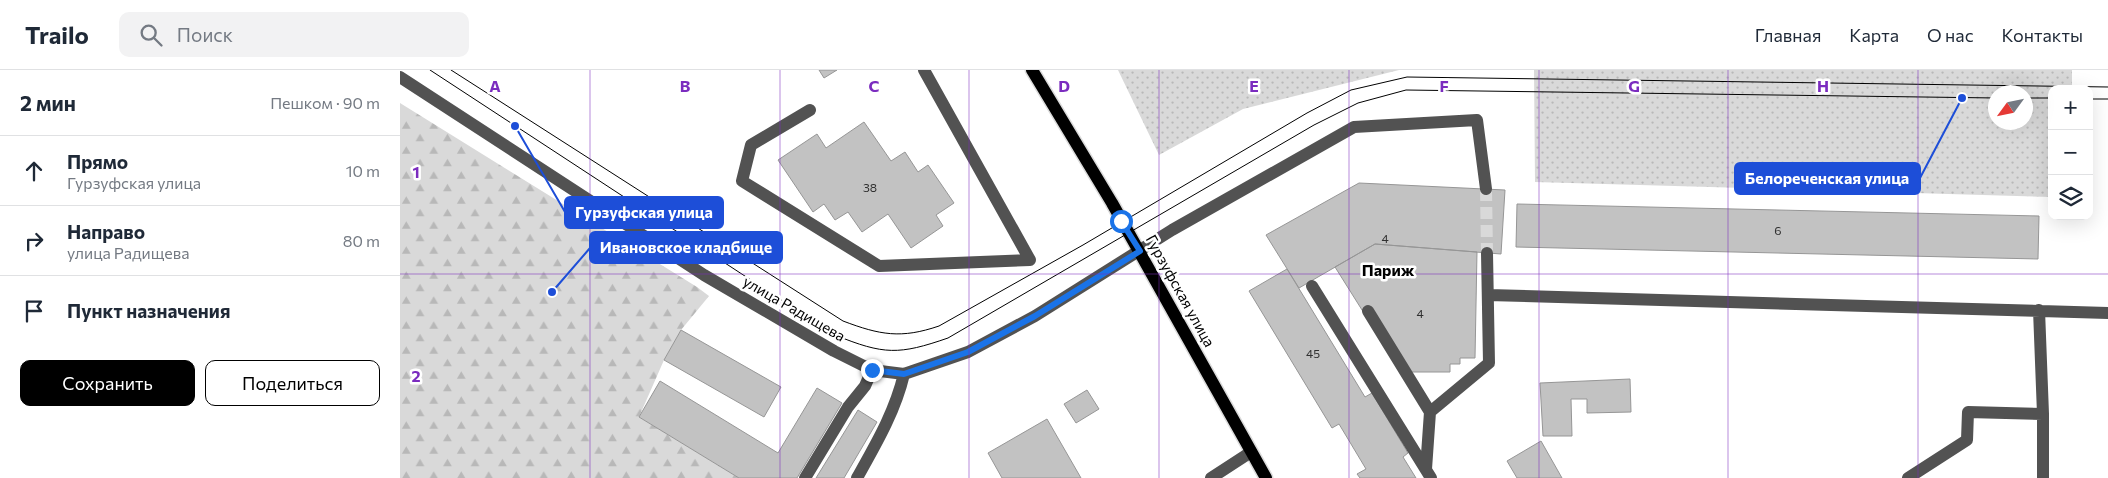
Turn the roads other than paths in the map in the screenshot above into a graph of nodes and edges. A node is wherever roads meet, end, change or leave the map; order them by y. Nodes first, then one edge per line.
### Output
1 (924, 70) edge
2 (1032, 70) edge
3 (400, 77) edge
4 (810, 110) dead end
5 (1486, 189) tunnel mouth
6 (1140, 251) junction
7 (1487, 253) tunnel mouth
8 (1312, 286) dead end
9 (1488, 295) junction
10 (2039, 310) junction
11 (1368, 311) dead end
12 (2108, 313) edge
13 (872, 370) junction
14 (904, 374) junction
15 (1430, 412) junction
16 (2042, 414) junction
17 (1251, 452) junction
18 (1429, 474) edge
19 (805, 478) edge
20 (856, 478) edge
21 (1211, 478) edge
22 (1266, 478) edge
23 (1908, 478) edge
24 (2043, 478) edge

1 - 4 street
2 - 6 main road, Гурзуфская улица
3 - 13 street, улица Радищева
5 - 6 street, улица Радищева
6 - 14 street, улица Радищева
6 - 17 main road, Гурзуфская улица
7 - 9 street
8 - 18 street
9 - 10 street
9 - 15 street
10 - 12 street
10 - 16 street
11 - 15 street
13 - 14 street, улица Радищева
13 - 19 street
14 - 20 street
15 - 18 street
16 - 23 street
16 - 24 street
17 - 21 street
17 - 22 main road, Гурзуфская улица

